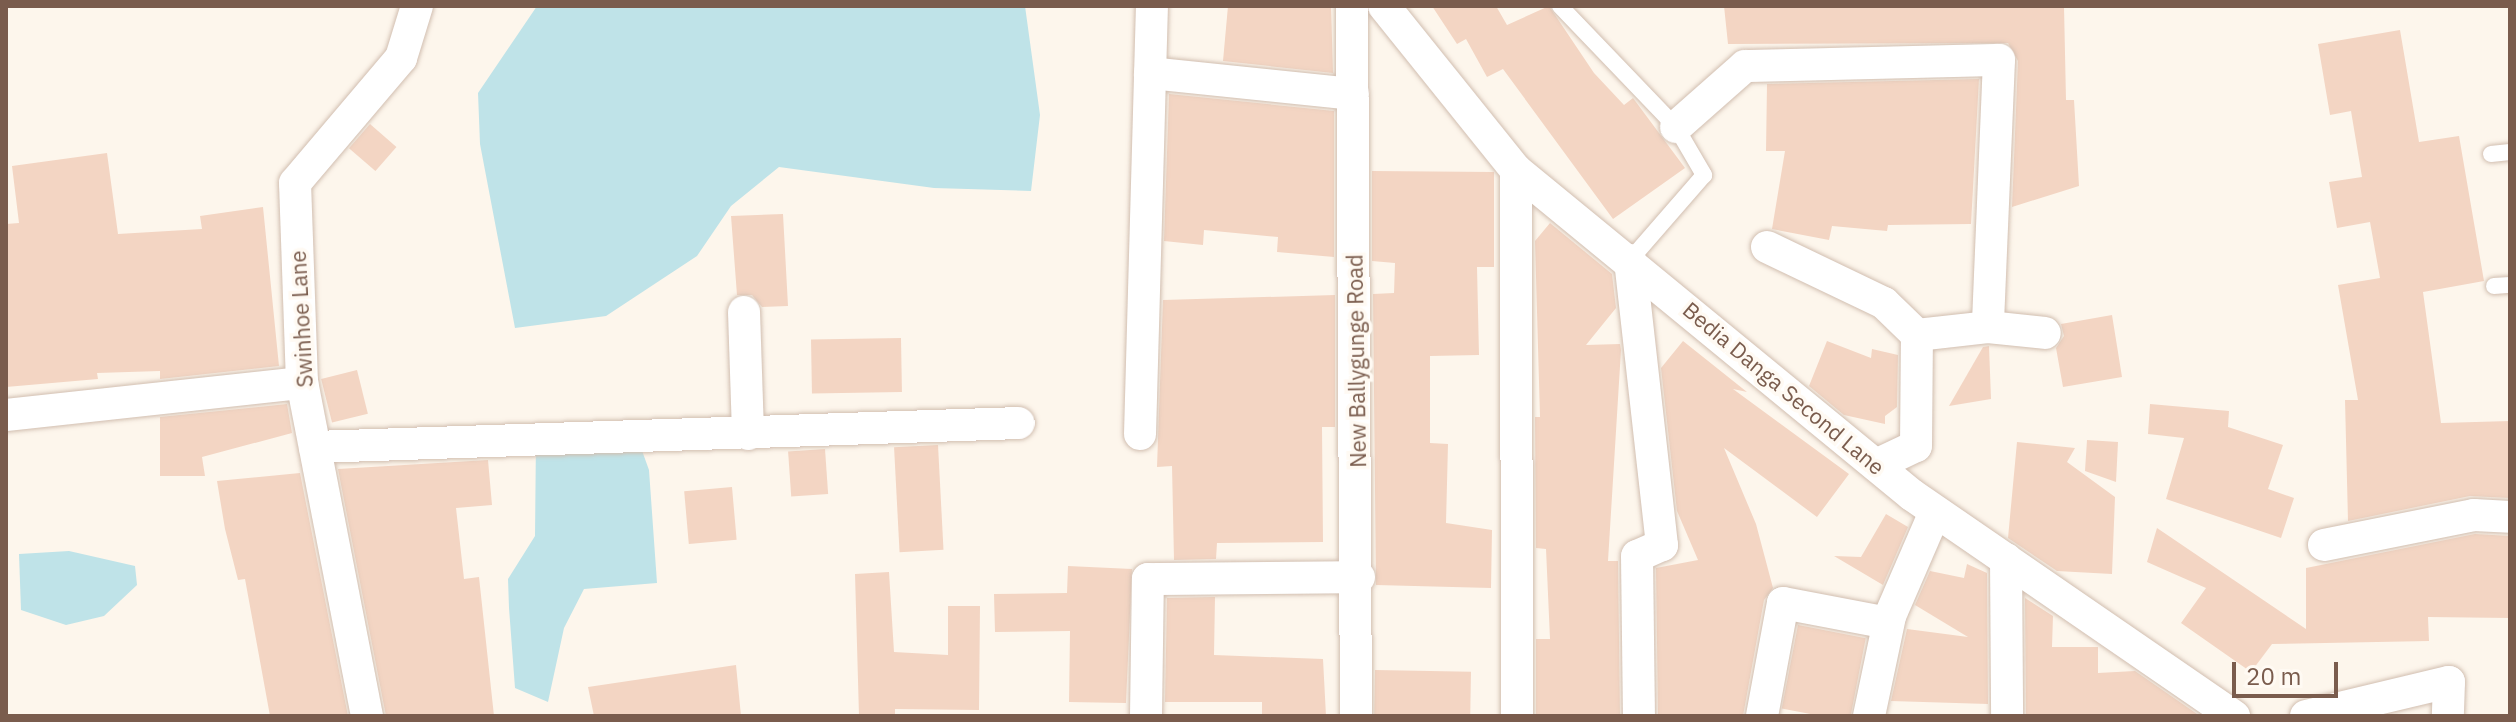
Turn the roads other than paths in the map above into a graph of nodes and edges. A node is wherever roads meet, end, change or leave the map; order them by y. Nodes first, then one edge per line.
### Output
1 (417, 6) edge
2 (1152, 6) edge
3 (1352, 6) edge
4 (1384, 6) edge
5 (1560, 6) edge
6 (1150, 73) junction
7 (1353, 94) junction
8 (1676, 127) junction
9 (2510, 152) edge
10 (2491, 154) dead end
11 (1516, 170) junction
12 (1767, 247) dead end
13 (1630, 260) junction
14 (744, 312) dead end
15 (1988, 327) junction
16 (2045, 333) dead end
17 (1917, 335) junction
18 (302, 383) junction
19 (6, 415) edge
20 (1019, 423) dead end
21 (748, 434) junction
22 (1140, 434) dead end
23 (315, 447) junction
24 (1876, 465) junction
25 (1935, 512) junction
26 (2510, 517) edge
27 (2324, 545) dead end
28 (2006, 559) junction
29 (1359, 577) junction
30 (1888, 623) junction
31 (367, 716) edge
32 (1146, 716) edge
33 (1356, 716) edge
34 (1517, 716) edge
35 (1639, 716) edge
36 (1762, 716) edge
37 (1869, 716) edge
38 (2007, 716) edge
39 (2234, 716) edge
40 (2306, 716) edge
41 (2448, 716) edge

1 - 18 street, Swinhoe Lane
2 - 6 street
3 - 7 street, New Ballygunge Road
4 - 11 street, Bedia Danga Second Lane
5 - 8 lane
6 - 7 street
6 - 22 street
7 - 29 street, New Ballygunge Road
8 - 13 lane
8 - 15 street
9 - 10 lane
11 - 13 street, Bedia Danga Second Lane
11 - 34 street
12 - 17 street
13 - 24 street, Bedia Danga Second Lane
13 - 35 street
14 - 21 street
15 - 16 street
15 - 17 street
17 - 24 street
18 - 19 street
18 - 23 street, Swinhoe Lane
20 - 21 street
21 - 23 street
23 - 31 street, Swinhoe Lane
24 - 25 street, Bedia Danga Second Lane
25 - 28 street, Bedia Danga Second Lane
25 - 30 street
26 - 27 street
28 - 38 street
28 - 39 street, Bedia Danga Second Lane
29 - 32 street
29 - 33 street, New Ballygunge Road
30 - 36 street
30 - 37 street
40 - 41 street

